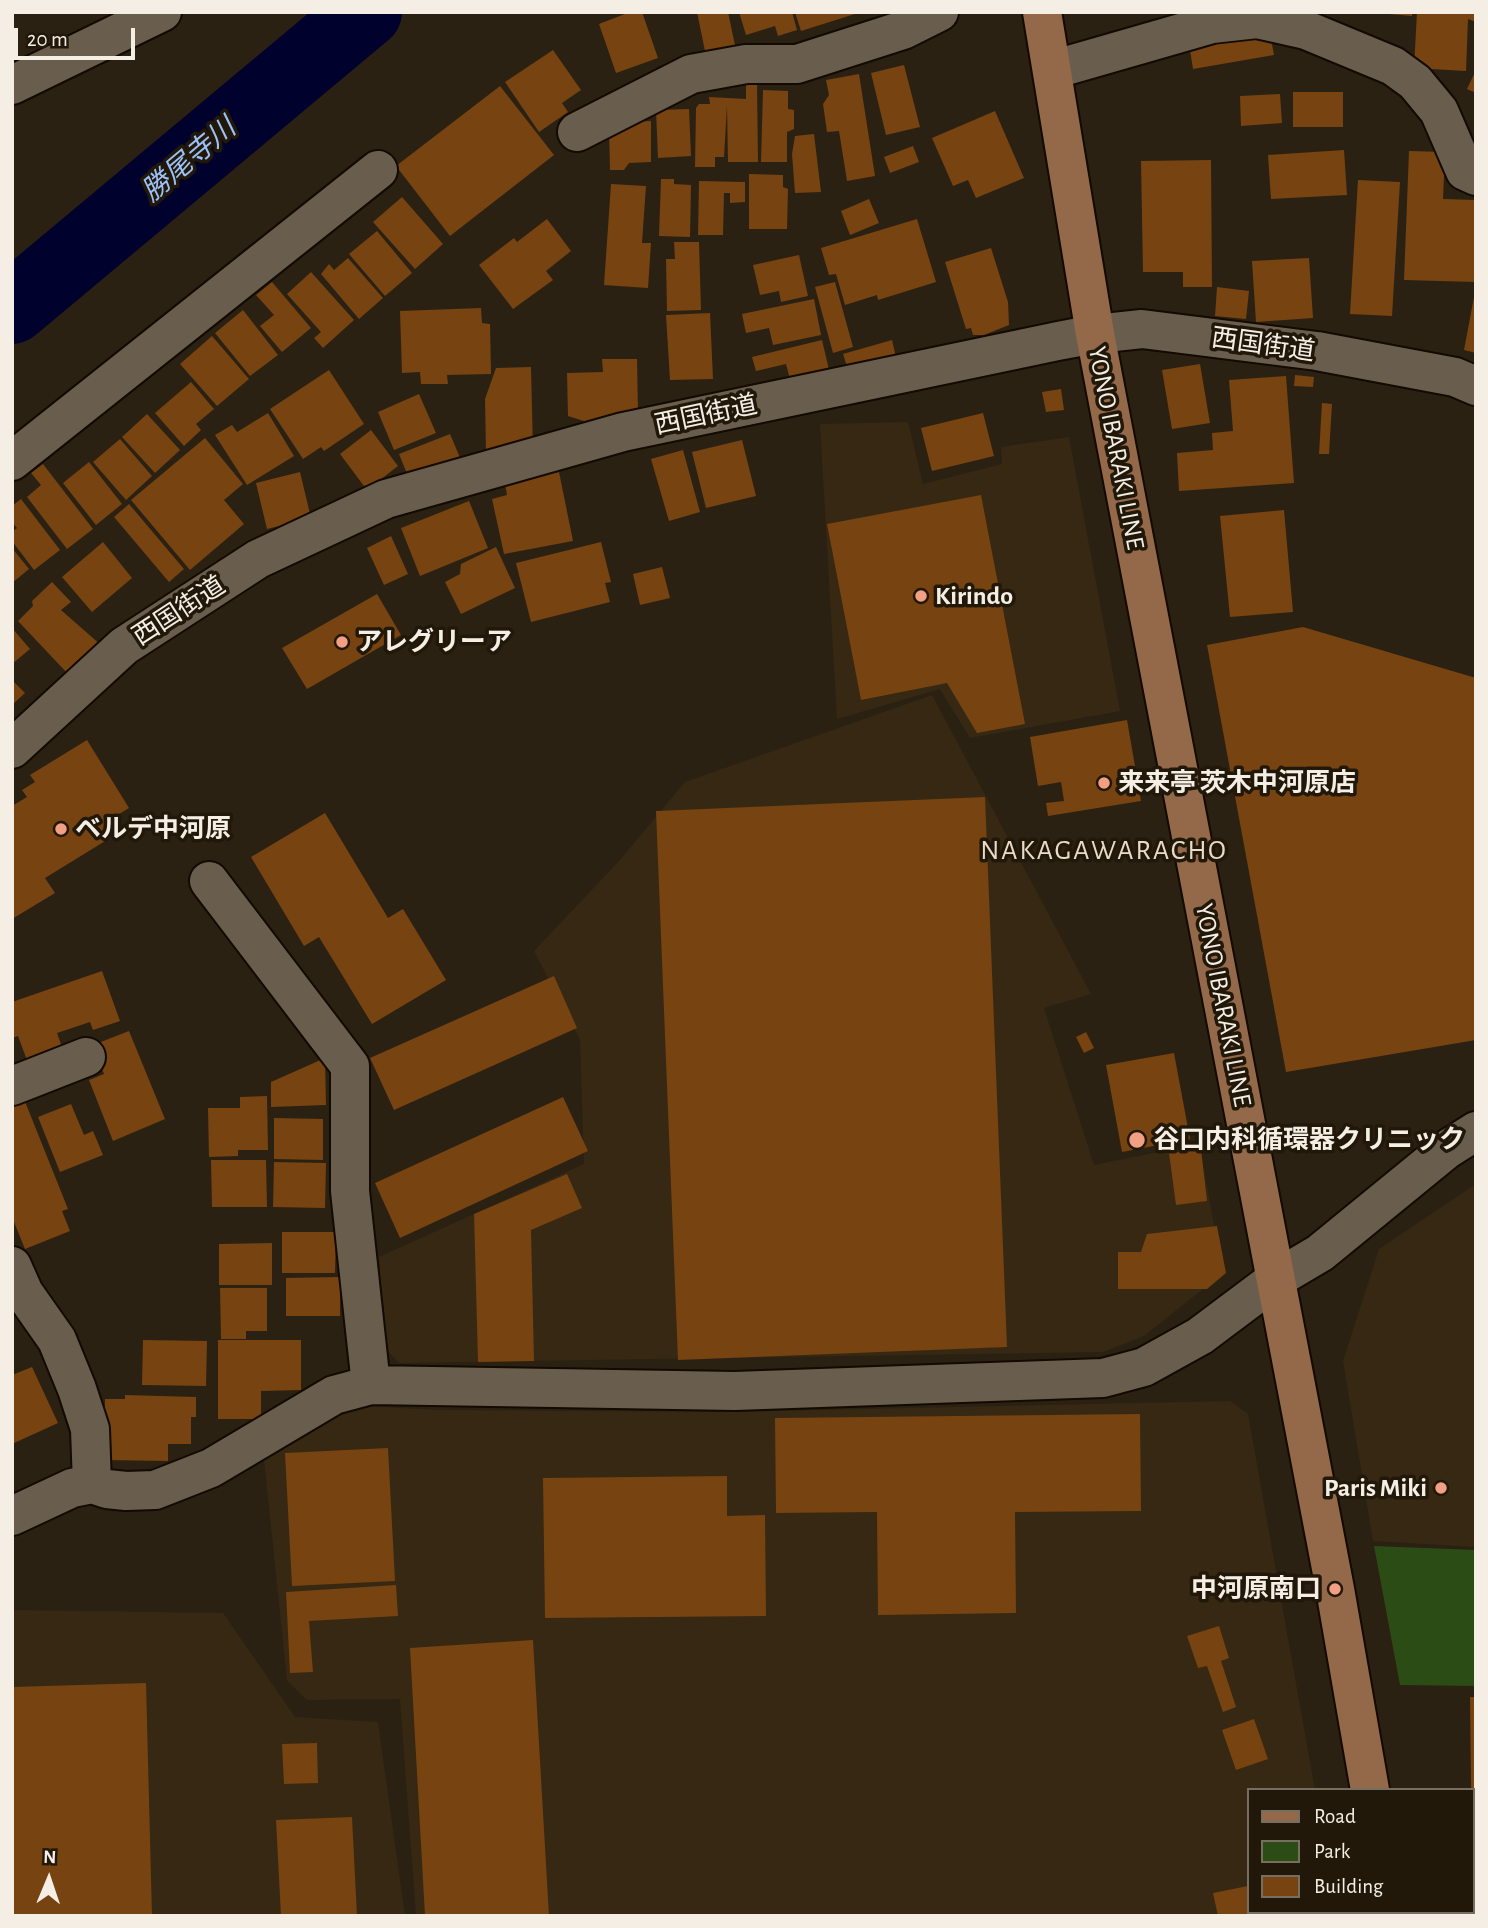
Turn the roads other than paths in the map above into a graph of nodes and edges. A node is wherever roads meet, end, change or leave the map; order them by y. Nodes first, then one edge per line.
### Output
1 (162, 12) edge
2 (939, 12) edge
3 (1042, 12) edge
4 (1052, 70) junction
5 (12, 85) edge
6 (577, 132) dead end
7 (378, 170) dead end
8 (1476, 176) edge
9 (1095, 334) junction
10 (1476, 386) edge
11 (12, 461) edge
12 (12, 749) edge
13 (209, 881) dead end
14 (86, 1056) dead end
15 (12, 1086) edge
16 (1476, 1130) edge
17 (12, 1266) edge
18 (1276, 1279) junction
19 (371, 1385) junction
20 (92, 1484) junction
21 (12, 1516) edge
22 (1370, 1788) edge

1 - 5 street
2 - 6 street
3 - 4 main road, YONO IBARAKI LINE
4 - 8 street
4 - 9 main road, YONO IBARAKI LINE
7 - 11 street
9 - 10 street, 西国街道
9 - 12 street, 西国街道
9 - 18 main road, YONO IBARAKI LINE
13 - 19 street
14 - 15 street
16 - 18 street
17 - 20 street
18 - 19 street
18 - 22 main road, YONO IBARAKI LINE
19 - 20 street
20 - 21 street

